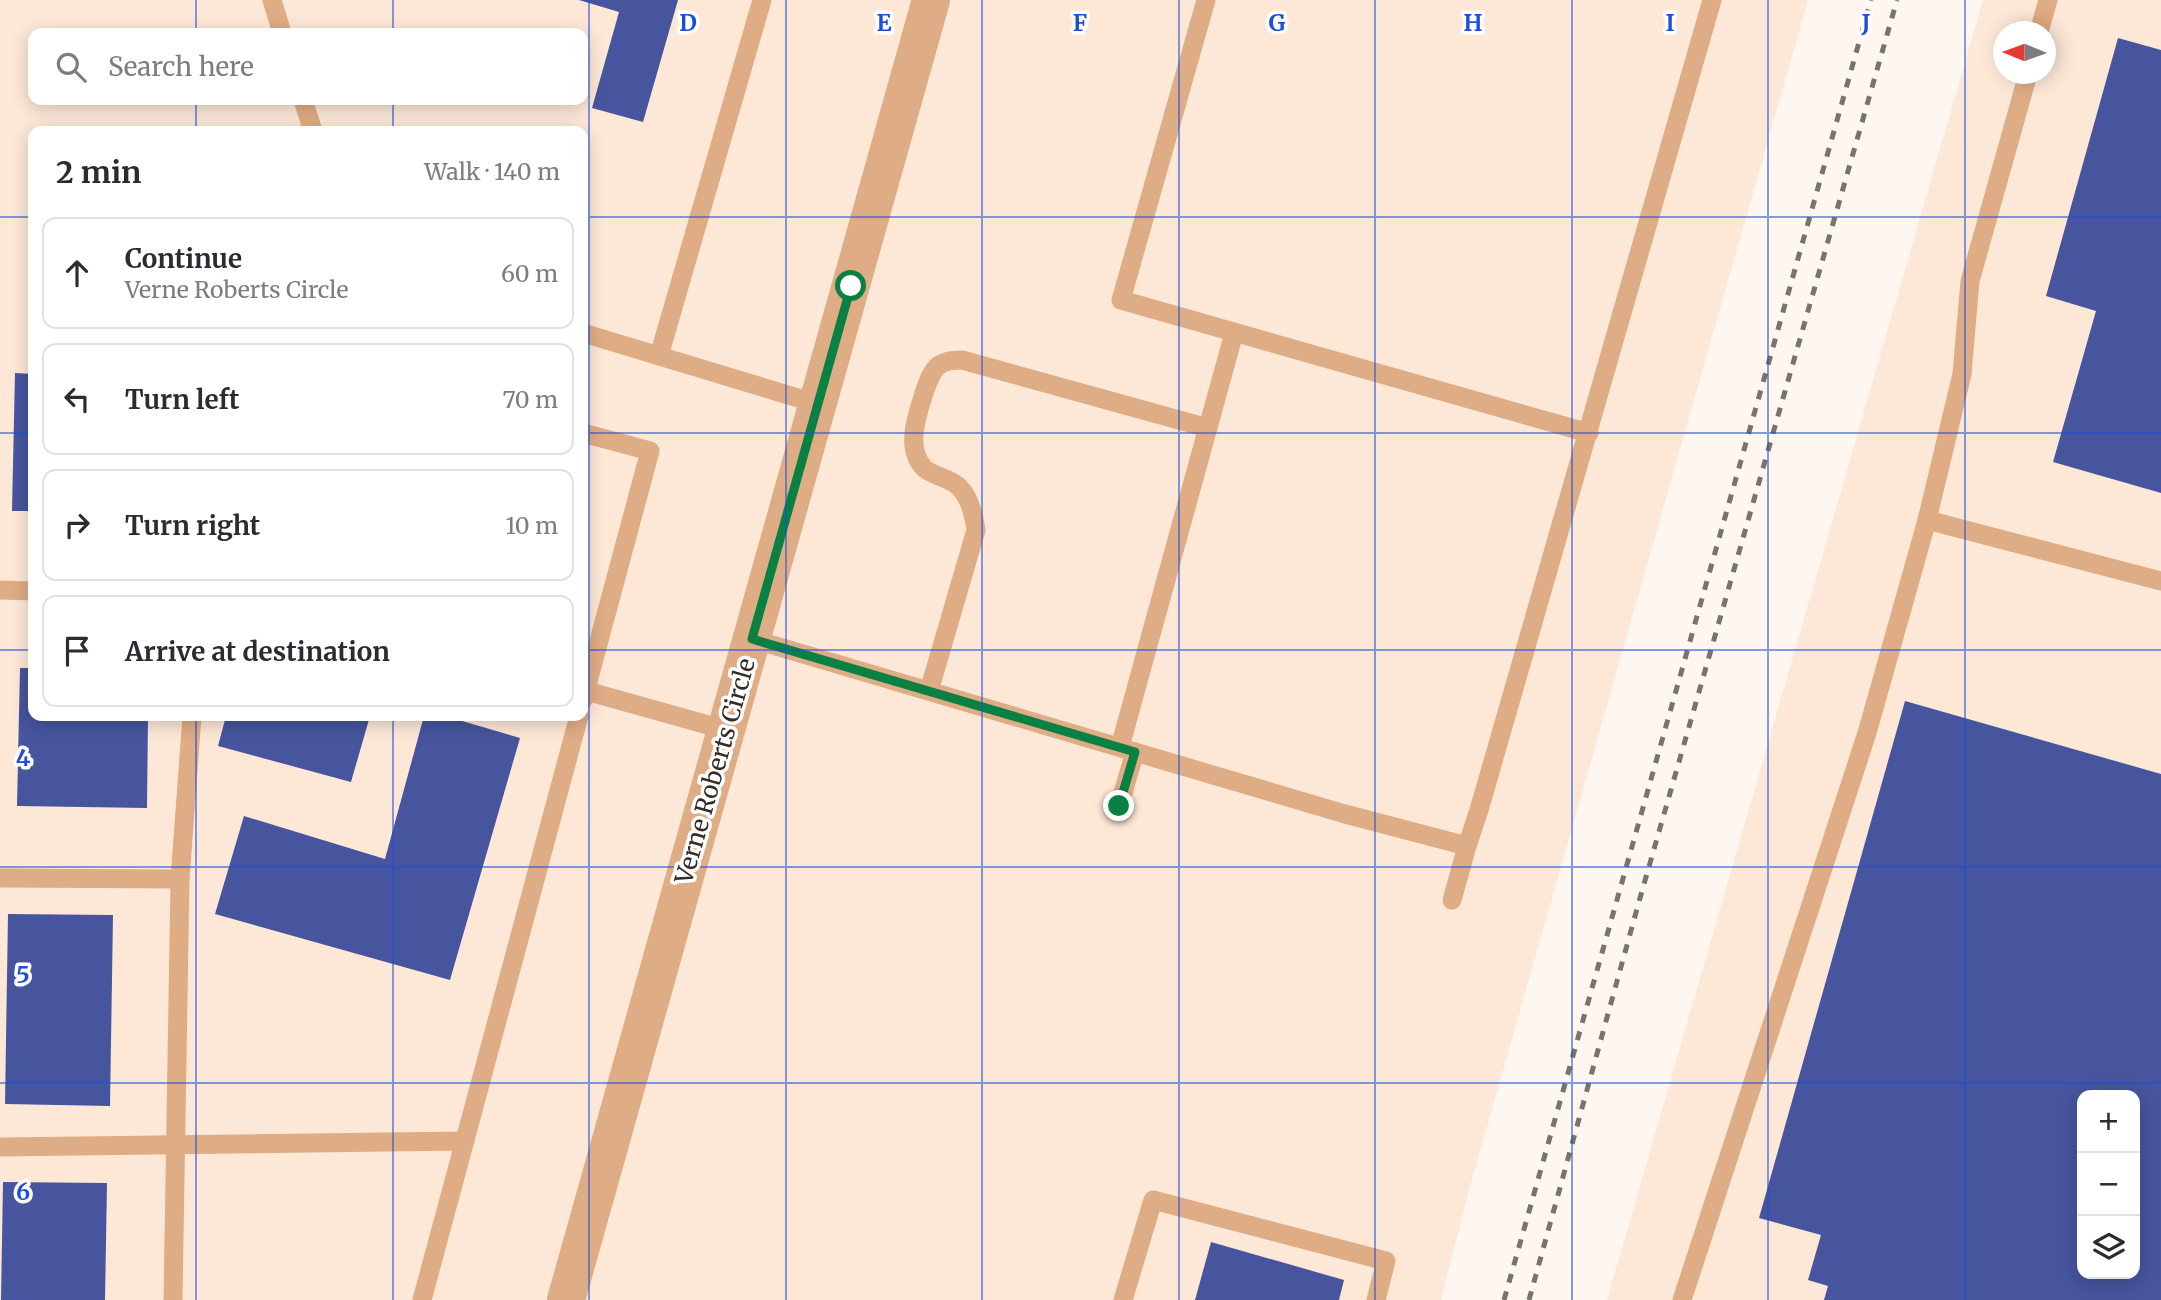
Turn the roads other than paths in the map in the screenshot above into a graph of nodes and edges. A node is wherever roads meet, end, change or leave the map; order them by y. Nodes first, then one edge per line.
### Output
1 (272, 0) edge
2 (762, 0) edge
3 (931, 0) edge
4 (1206, 0) edge
5 (1712, 0) edge
6 (2048, 0) edge
7 (2042, 21) edge
8 (280, 28) edge
9 (2025, 84) edge
10 (305, 105) edge
11 (311, 126) edge
12 (1234, 333) junction
13 (588, 335) edge
14 (659, 356) junction
15 (818, 404) junction
16 (1208, 428) junction
17 (1588, 433) junction
18 (588, 434) edge
19 (1927, 520) junction
20 (2161, 581) edge
21 (0, 590) edge
22 (28, 591) edge
23 (752, 639) junction
24 (588, 679) edge
25 (929, 691) junction
26 (588, 695) edge
27 (192, 721) edge
28 (578, 721) edge
29 (726, 730) junction
30 (1128, 750) junction
31 (1119, 806) dead end
32 (1466, 846) junction
33 (0, 878) edge
34 (180, 879) junction
35 (1451, 900) dead end
36 (464, 1141) junction
37 (176, 1144) junction
38 (0, 1147) edge
39 (173, 1300) edge
40 (422, 1300) edge
41 (566, 1300) edge
42 (1123, 1300) edge
43 (1376, 1300) edge
44 (1682, 1300) edge

1 - 8 lane
2 - 14 lane
3 - 15 street, Verne Roberts Circle
4 - 12 lane
5 - 17 lane
6 - 7 lane
9 - 19 lane
10 - 11 lane
12 - 16 lane
12 - 17 lane
13 - 14 lane
14 - 15 lane
15 - 23 street, Verne Roberts Circle
16 - 25 lane
16 - 30 lane
17 - 32 lane
18 - 24 lane
19 - 20 lane
19 - 44 lane
21 - 22 lane
23 - 25 lane
23 - 29 street, Verne Roberts Circle
25 - 30 lane
26 - 29 lane
27 - 34 lane
28 - 36 lane
29 - 41 street, Verne Roberts Circle
30 - 31 lane
30 - 32 lane
32 - 35 lane
33 - 34 lane
34 - 37 lane
36 - 37 lane
36 - 40 lane
37 - 38 lane
37 - 39 lane
42 - 43 lane

